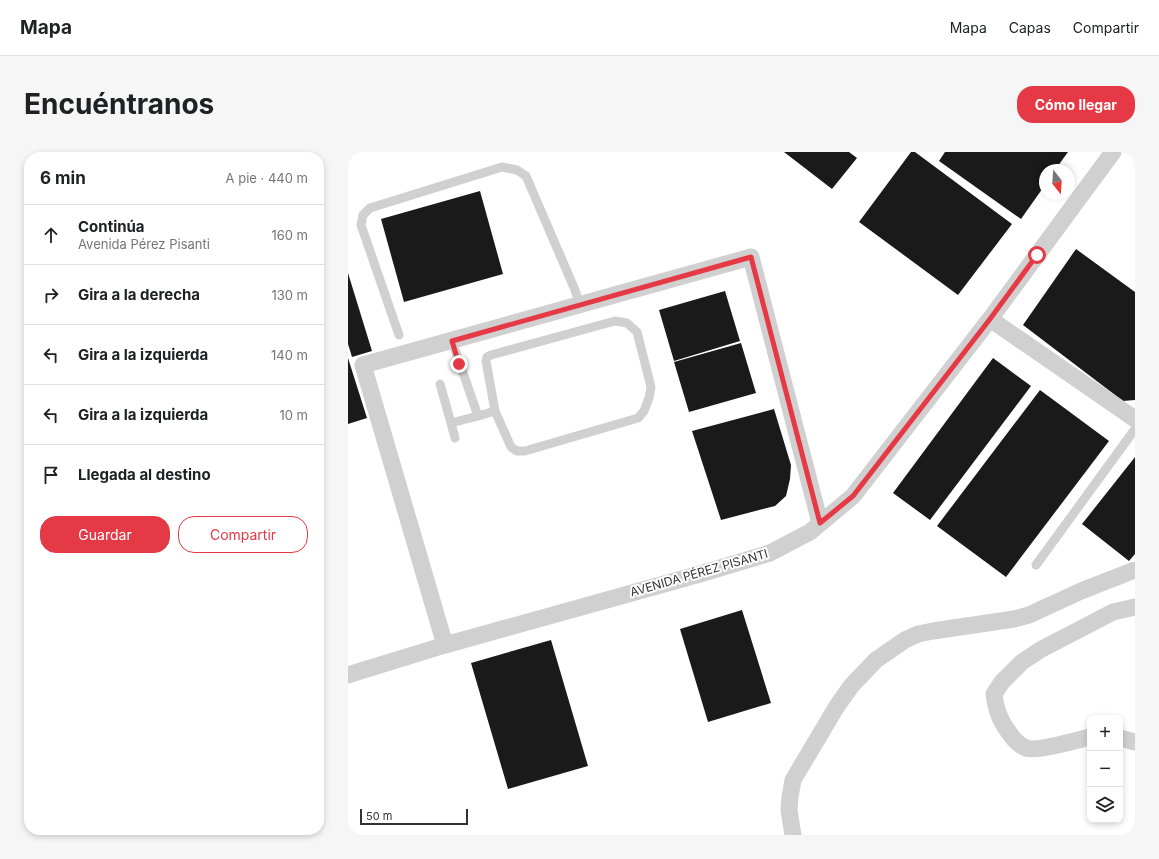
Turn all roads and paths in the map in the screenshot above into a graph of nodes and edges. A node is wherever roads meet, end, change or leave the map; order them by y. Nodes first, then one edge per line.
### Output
1 (1113, 152) edge
2 (580, 305) junction
3 (990, 319) junction
4 (399, 335) dead end
5 (452, 341) junction
6 (440, 384) dead end
7 (496, 411) junction
8 (478, 416) junction
9 (1135, 419) edge
10 (451, 423) junction
11 (1135, 429) edge
12 (455, 438) dead end
13 (820, 523) junction
14 (1036, 565) dead end
15 (1135, 570) edge
16 (1135, 607) edge
17 (445, 645) junction
18 (348, 675) edge
19 (1087, 738) edge
20 (1123, 739) edge
21 (1135, 742) edge
22 (793, 835) edge

1 - 3 street, AVENIDA PÉREZ PISANTI
2 - 4 lane
2 - 5 street
2 - 13 street
3 - 9 street
3 - 13 street, AVENIDA PÉREZ PISANTI
5 - 8 lane
5 - 17 street
6 - 10 lane
7 - 7 lane
7 - 8 lane
8 - 10 lane
10 - 12 lane
11 - 14 lane
13 - 17 street, AVENIDA PÉREZ PISANTI
15 - 22 street
16 - 19 street
17 - 18 street, AVENIDA PÉREZ PISANTI
20 - 21 street

